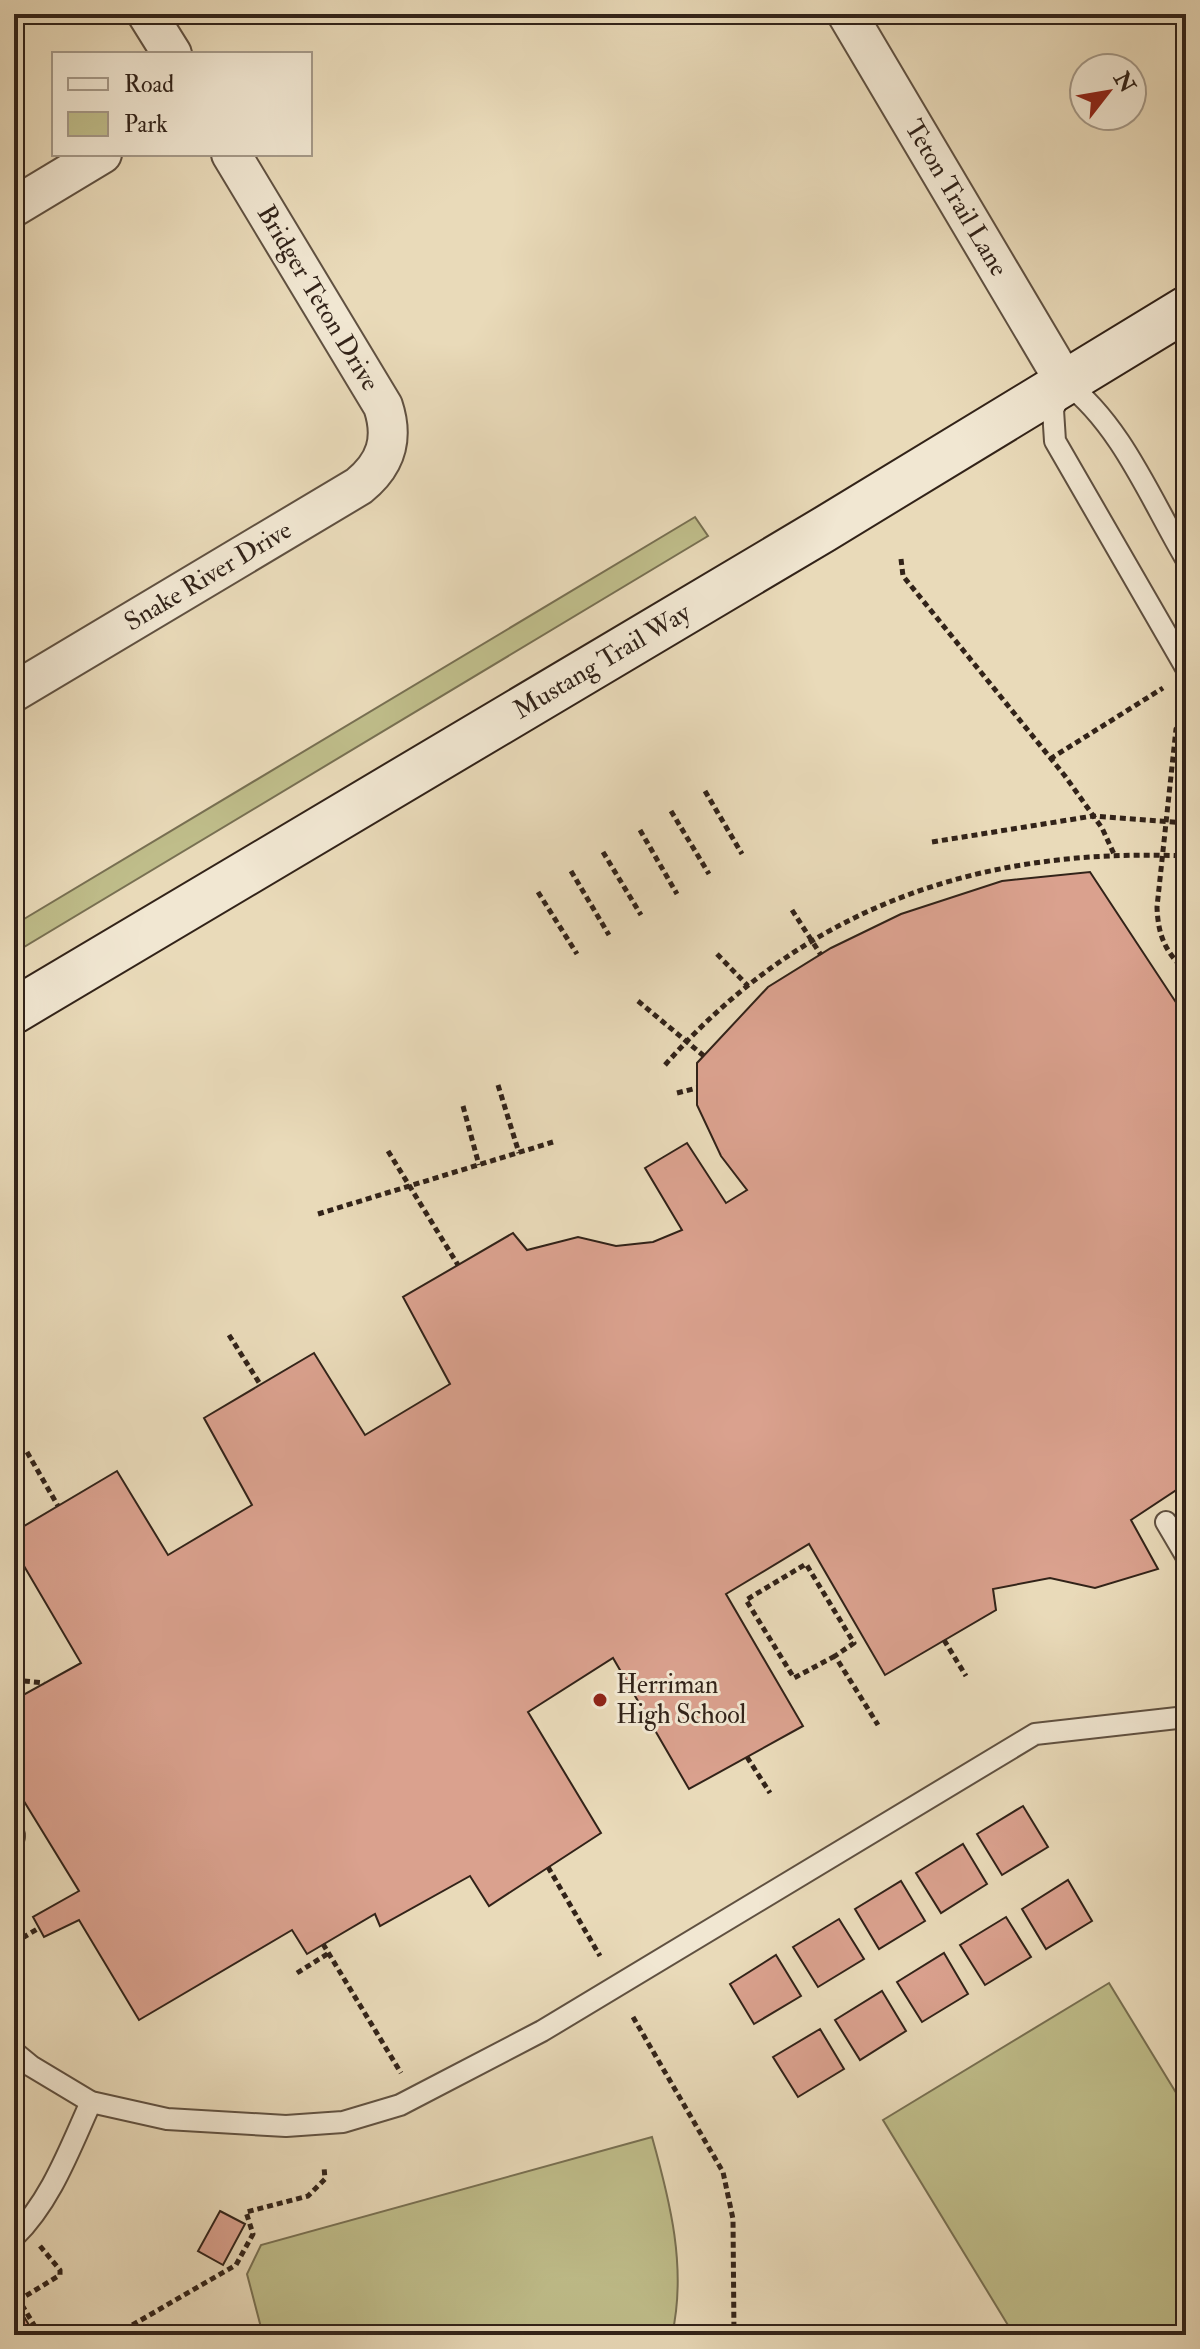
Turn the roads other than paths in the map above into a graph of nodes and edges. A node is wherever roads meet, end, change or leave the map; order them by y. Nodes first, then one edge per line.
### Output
1 (147, 14) edge
2 (847, 14) edge
3 (171, 52) edge
4 (99, 156) edge
5 (232, 156) edge
6 (14, 207) edge
7 (1186, 309) edge
8 (1065, 382) junction
9 (388, 446) joint
10 (1186, 559) edge
11 (1186, 668) edge
12 (14, 692) edge
13 (14, 1011) edge
14 (1166, 1522) dead end
15 (1186, 1556) edge
16 (1186, 1717) edge
17 (14, 2052) edge
18 (91, 2102) junction
19 (14, 2237) edge

1 - 3 street
2 - 8 street, Teton Trail Lane
4 - 6 street
5 - 9 street, Bridger Teton Drive
7 - 8 main road, Mustang Trail Way
8 - 10 lane
8 - 11 lane
8 - 13 main road, Mustang Trail Way
9 - 12 street, Snake River Drive
14 - 15 lane
16 - 18 lane
17 - 18 lane
18 - 19 lane

